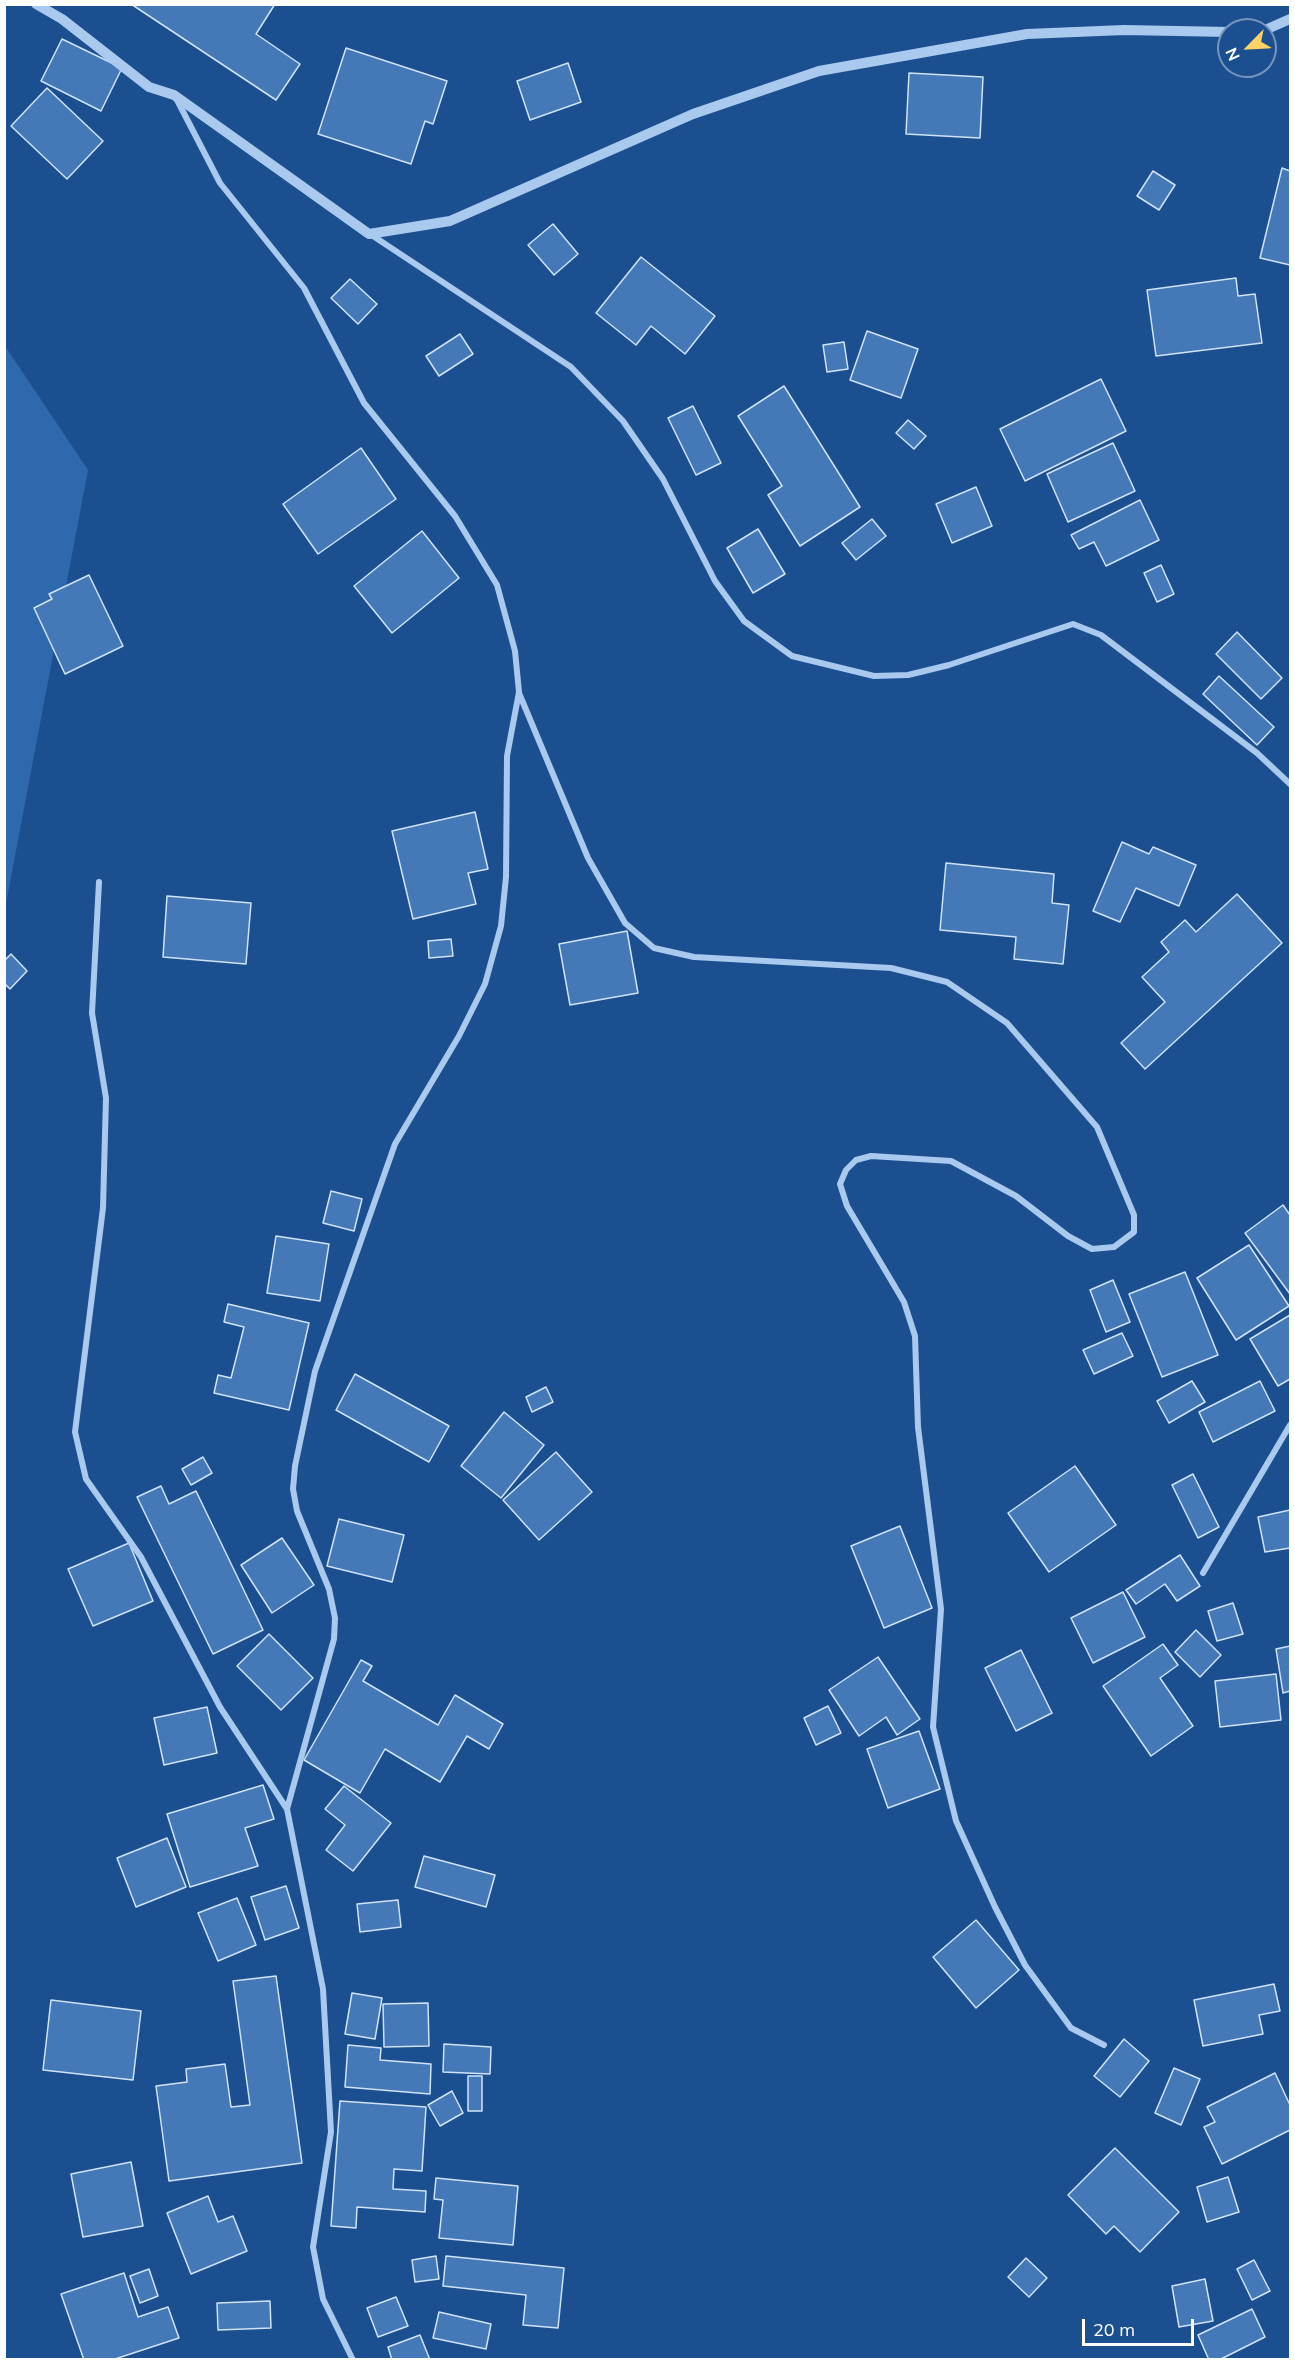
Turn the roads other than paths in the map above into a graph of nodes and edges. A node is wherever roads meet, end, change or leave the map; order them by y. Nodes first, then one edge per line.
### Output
1 (36, 4) edge
2 (1217, 32) edge
3 (174, 95) junction
4 (369, 234) junction
5 (519, 692) junction
6 (1290, 784) edge
7 (99, 882) dead end
8 (1290, 1425) edge
9 (1203, 1573) dead end
10 (287, 1809) junction
11 (1104, 2045) dead end
12 (353, 2360) edge

1 - 3 street
2 - 4 street
3 - 4 street
3 - 5 street
4 - 6 street
5 - 10 street
5 - 11 street
7 - 10 street
8 - 9 street
10 - 12 street

